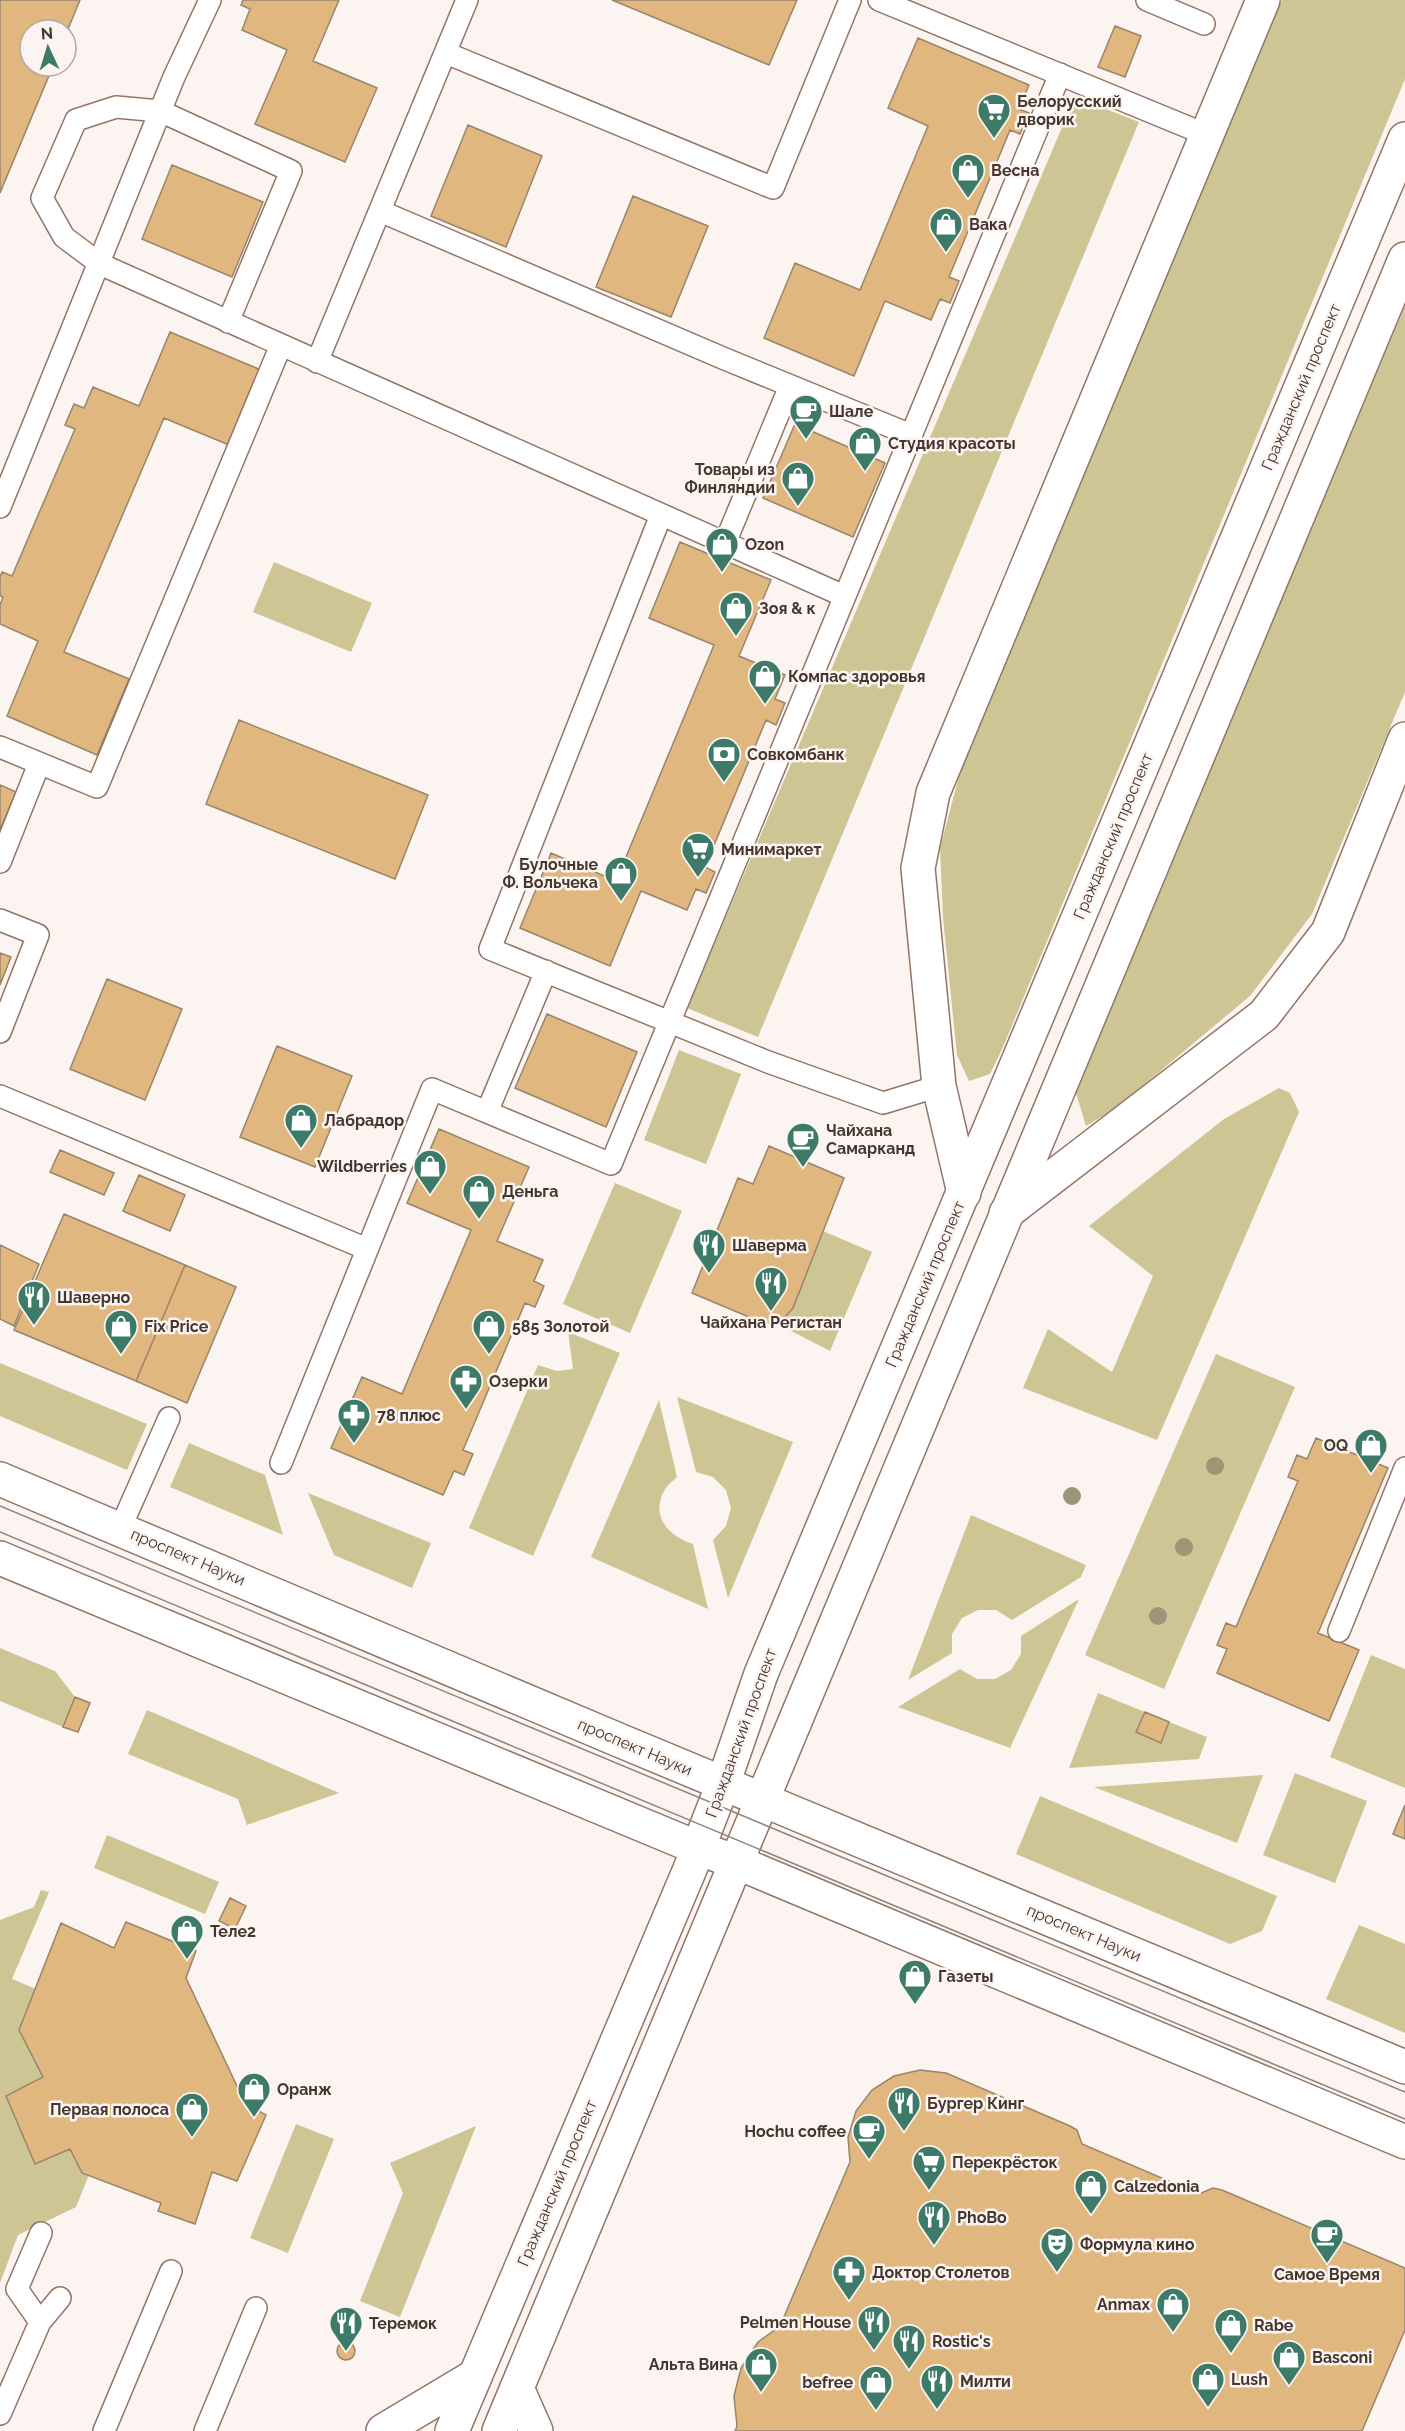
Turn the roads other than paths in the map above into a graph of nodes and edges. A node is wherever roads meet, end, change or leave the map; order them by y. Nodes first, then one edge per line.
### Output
1 (210, 0) edge
2 (466, 0) edge
3 (850, 0) edge
4 (879, 0) edge
5 (1147, 0) edge
6 (1263, 0) edge
7 (1204, 24) dead end
8 (446, 53) junction
9 (1060, 74) junction
10 (160, 111) junction
11 (1207, 135) junction
12 (1405, 139) edge
13 (380, 211) junction
14 (1405, 259) edge
15 (100, 264) junction
16 (228, 322) junction
17 (281, 345) junction
18 (317, 362) junction
19 (790, 386) junction
20 (911, 435) junction
21 (2, 494) edge
22 (661, 515) junction
23 (725, 543) junction
24 (844, 596) junction
25 (1405, 739) edge
26 (0, 747) edge
27 (39, 764) junction
28 (0, 862) edge
29 (0, 920) edge
30 (546, 971) junction
31 (669, 1022) junction
32 (0, 1032) edge
33 (939, 1086) junction
34 (0, 1096) edge
35 (487, 1112) junction
36 (964, 1192) junction
37 (1006, 1213) junction
38 (368, 1249) junction
39 (169, 1418) dead end
40 (281, 1463) dead end
41 (1405, 1468) edge
42 (0, 1479) edge
43 (120, 1529) junction
44 (0, 1558) edge
45 (1339, 1630) dead end
46 (723, 1784) junction
47 (762, 1798) junction
48 (698, 1848) junction
49 (736, 1862) junction
50 (1405, 2067) edge
51 (1405, 2142) edge
52 (41, 2233) dead end
53 (171, 2271) dead end
54 (60, 2298) dead end
55 (256, 2308) dead end
56 (40, 2322) junction
57 (475, 2376) junction
58 (517, 2388) junction
59 (0, 2414) edge
60 (104, 2431) edge
61 (205, 2431) edge
62 (383, 2431) edge
63 (452, 2431) edge
64 (499, 2431) edge
65 (536, 2431) edge

1 - 10 lane
2 - 8 lane
3 - 8 lane
4 - 9 lane
5 - 7 lane
6 - 11 main road
8 - 13 lane
9 - 11 lane
9 - 20 lane
10 - 15 lane
10 - 15 lane
10 - 16 lane
11 - 33 main road
12 - 36 main road, Гражданский проспект
13 - 18 lane
13 - 19 lane
14 - 37 main road
15 - 16 lane
15 - 21 lane
16 - 17 lane
17 - 18 lane
17 - 27 lane
18 - 22 lane
19 - 20 lane
19 - 23 lane
20 - 24 lane
22 - 23 lane
22 - 30 lane
23 - 24 lane
24 - 31 lane
25 - 37 main road
26 - 27 lane
27 - 28 lane
29 - 32 lane
30 - 31 lane
30 - 35 lane
31 - 33 lane
31 - 35 lane
33 - 36 main road
34 - 38 lane
35 - 38 lane
36 - 46 main road, Гражданский проспект
37 - 47 main road
38 - 40 lane
39 - 43 lane
41 - 45 lane
42 - 43 main road, проспект Науки
43 - 46 main road, проспект Науки
44 - 48 main road
46 - 47 main road, проспект Науки
46 - 48 main road, Гражданский проспект
47 - 49 main road
47 - 50 main road, проспект Науки
48 - 49 main road
48 - 57 main road, Гражданский проспект
49 - 51 main road
49 - 58 main road
52 - 56 lane
53 - 60 lane
54 - 56 lane
55 - 61 lane
56 - 59 lane
57 - 62 main road
57 - 63 main road, Гражданский проспект
58 - 64 main road
58 - 65 main road

